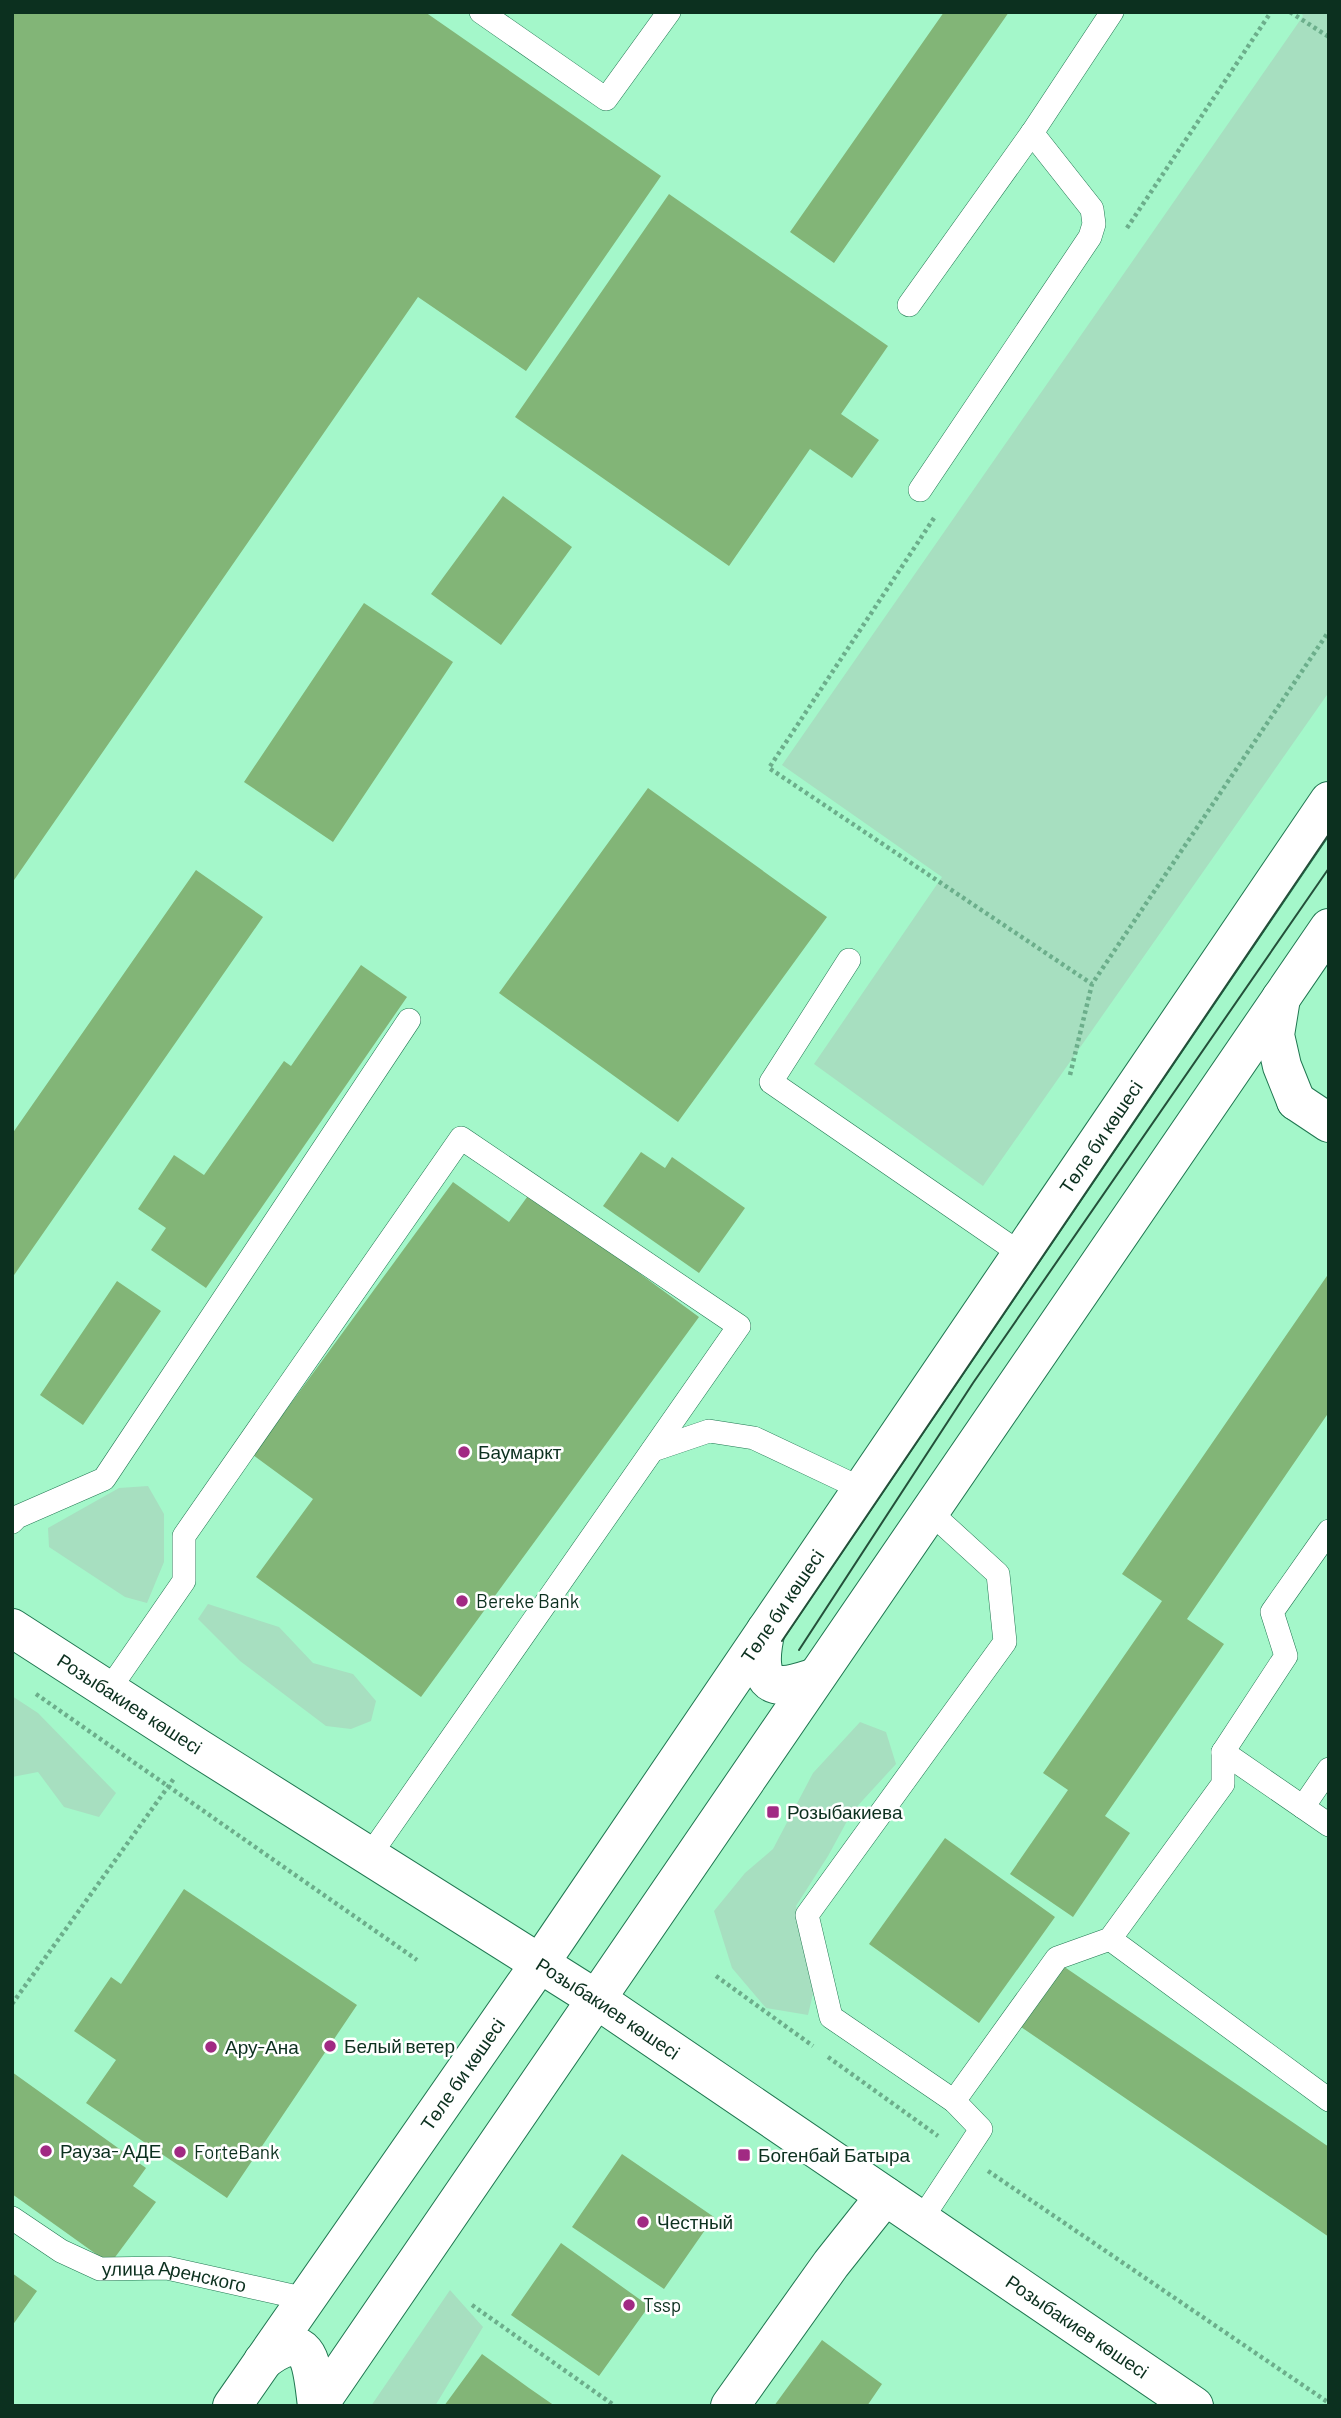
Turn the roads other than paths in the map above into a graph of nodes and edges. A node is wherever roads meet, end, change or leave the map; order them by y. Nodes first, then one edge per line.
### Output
1 (481, 12) edge
2 (669, 12) edge
3 (1112, 12) edge
4 (1032, 133) junction
5 (909, 305) dead end
6 (920, 490) dead end
7 (1329, 801) edge
8 (1329, 928) edge
9 (849, 960) dead end
10 (1281, 998) junction
11 (409, 1020) dead end
12 (1329, 1124) edge
13 (1021, 1254) junction
14 (653, 1450) junction
15 (862, 1489) junction
16 (930, 1512) junction
17 (12, 1522) edge
18 (1329, 1531) edge
19 (12, 1628) edge
20 (766, 1629) junction
21 (816, 1677) junction
22 (108, 1691) junction
23 (1223, 1752) junction
24 (1329, 1769) edge
25 (1303, 1807) junction
26 (1329, 1825) edge
27 (370, 1855) junction
28 (1110, 1939) junction
29 (540, 1963) junction
30 (596, 1999) junction
31 (1329, 2100) edge
32 (954, 2101) junction
33 (885, 2196) junction
34 (12, 2218) edge
35 (921, 2220) junction
36 (306, 2299) junction
37 (263, 2361) junction
38 (232, 2406) edge
39 (317, 2406) edge
40 (730, 2406) edge
41 (1194, 2406) edge

1 - 2 lane
3 - 4 lane
4 - 5 lane
4 - 6 lane
7 - 13 main road, Төле би көшесі
8 - 10 main road
9 - 13 lane
10 - 12 main road
10 - 16 main road
11 - 17 lane
13 - 15 main road, Төле би көшесі
14 - 15 lane
14 - 22 lane
14 - 27 lane
15 - 20 main road, Төле би көшесі
16 - 21 main road
16 - 32 lane
18 - 23 lane
19 - 22 main road, Розыбакиев көшесі
20 - 21 main road
20 - 29 main road, Төле би көшесі
21 - 30 main road
22 - 27 main road, Розыбакиев көшесі
23 - 25 lane
23 - 28 lane
24 - 25 lane
25 - 26 lane
27 - 29 main road, Розыбакиев көшесі
28 - 31 lane
28 - 32 lane
29 - 30 main road, Розыбакиев көшесі
29 - 36 main road, Төле би көшесі
30 - 33 main road, Розыбакиев көшесі
30 - 39 main road
32 - 35 lane
33 - 35 main road, Розыбакиев көшесі
33 - 40 main road
34 - 36 lane, улица Аренского
35 - 41 main road, Розыбакиев көшесі
36 - 37 main road, Төле би көшесі
37 - 38 main road, Төле би көшесі
37 - 39 main road

